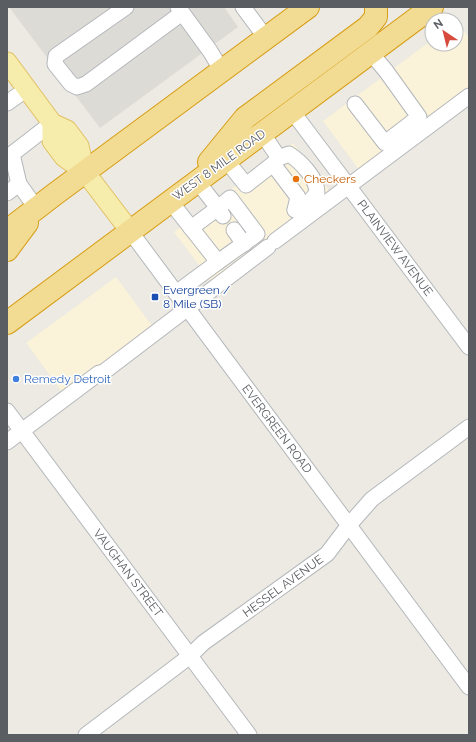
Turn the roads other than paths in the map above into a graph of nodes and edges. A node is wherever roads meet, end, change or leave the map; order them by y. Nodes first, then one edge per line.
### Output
1 (126, 7) edge
2 (243, 7) edge
3 (308, 7) edge
4 (376, 7) edge
5 (432, 7) edge
6 (180, 10) edge
7 (266, 38) junction
8 (370, 53) junction
9 (7, 62) edge
10 (222, 71) junction
11 (27, 89) junction
12 (469, 96) edge
13 (7, 103) edge
14 (355, 104) dead end
15 (292, 111) junction
16 (52, 123) junction
17 (262, 133) junction
18 (10, 156) edge
19 (226, 160) junction
20 (276, 161) junction
21 (85, 172) junction
22 (348, 186) junction
23 (13, 188) edge
24 (185, 190) junction
25 (37, 209) junction
26 (220, 212) junction
27 (191, 228) junction
28 (234, 230) dead end
29 (7, 231) edge
30 (130, 231) junction
31 (244, 244) junction
32 (7, 250) edge
33 (218, 262) junction
34 (176, 293) junction
35 (187, 308) junction
36 (7, 323) edge
37 (469, 347) edge
38 (7, 411) edge
39 (469, 427) edge
40 (22, 431) junction
41 (7, 442) edge
42 (349, 525) junction
43 (190, 656) junction
44 (469, 687) edge
45 (86, 735) edge
46 (249, 735) edge

1 - 6 street
2 - 7 street
3 - 7 highway
4 - 24 highway
5 - 8 highway, WEST 8 MILE ROAD
6 - 10 street
7 - 10 highway
8 - 14 street
8 - 15 highway, WEST 8 MILE ROAD
9 - 11 main road
10 - 21 highway
11 - 13 street
11 - 16 main road
12 - 22 street
15 - 17 highway, WEST 8 MILE ROAD
15 - 22 street, PLAINVIEW AVENUE
16 - 18 street
16 - 21 main road, EVERGREEN ROAD
17 - 19 highway, WEST 8 MILE ROAD
17 - 20 street
18 - 23 street
19 - 20 street
19 - 24 highway, WEST 8 MILE ROAD
20 - 20 street
21 - 25 highway
21 - 30 main road, EVERGREEN ROAD
22 - 35 street
22 - 37 street, PLAINVIEW AVENUE
23 - 25 street
24 - 26 street
24 - 27 street
24 - 30 highway, WEST 8 MILE ROAD
25 - 29 highway
25 - 32 highway
26 - 27 street
26 - 31 street
27 - 33 street
28 - 31 street
30 - 34 street, EVERGREEN ROAD
30 - 36 highway, WEST 8 MILE ROAD
31 - 33 street
33 - 34 street
34 - 35 street, EVERGREEN ROAD
35 - 40 street
35 - 42 street, EVERGREEN ROAD
38 - 40 street, VAUGHAN STREET
39 - 42 street, HESSEL AVENUE
40 - 41 street
40 - 43 street, VAUGHAN STREET
42 - 43 street, HESSEL AVENUE
42 - 44 street, EVERGREEN ROAD
43 - 45 street, HESSEL AVENUE
43 - 46 street, VAUGHAN STREET

